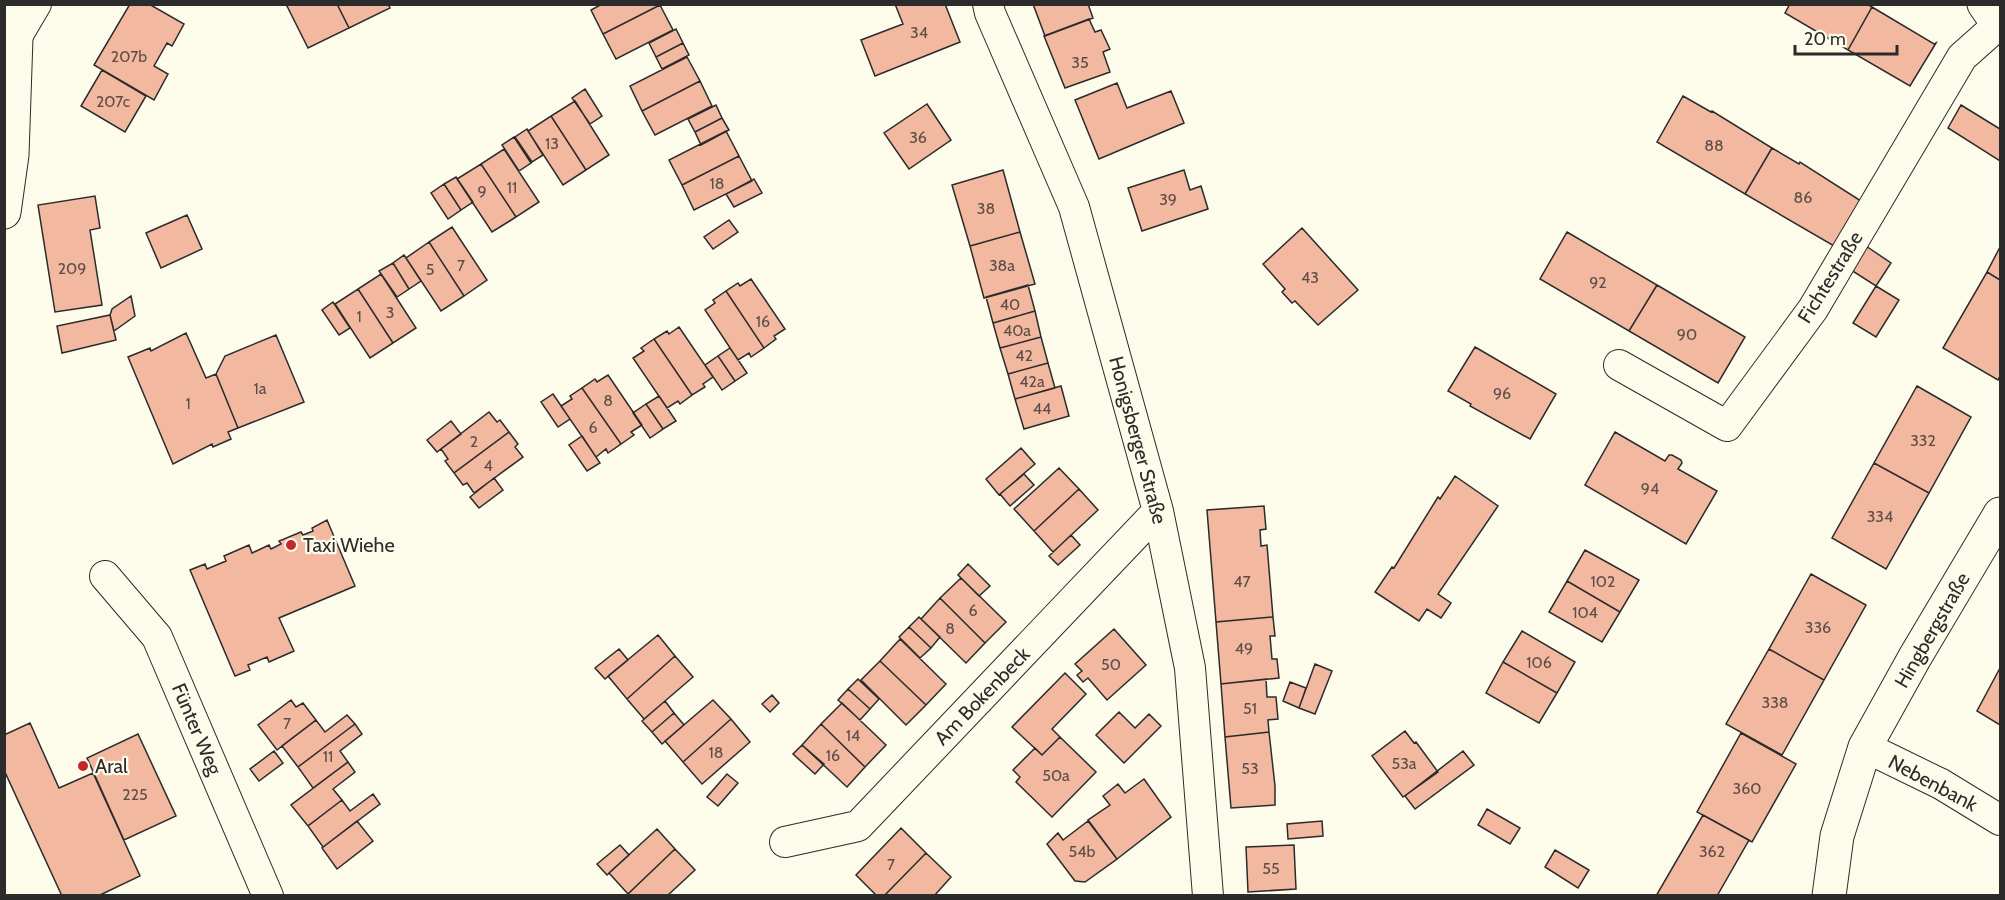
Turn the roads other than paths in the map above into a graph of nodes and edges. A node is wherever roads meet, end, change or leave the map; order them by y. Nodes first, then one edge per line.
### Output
1 (14, 4) edge
2 (36, 4) edge
3 (988, 4) edge
4 (1994, 19) edge
5 (16, 38) junction
6 (5, 200) edge
7 (1619, 365) dead end
8 (1158, 510) junction
9 (2001, 514) edge
10 (105, 576) dead end
11 (1864, 747) junction
12 (2001, 820) edge
13 (784, 842) dead end
14 (268, 896) edge
15 (1208, 896) edge
16 (1829, 896) edge

1 - 5 street
2 - 5 street
3 - 8 street, Honigsberger Straße
4 - 7 street, Fichtestraße
5 - 6 street
8 - 13 street, Am Bokenbeck
8 - 15 street, Honigsberger Straße
9 - 11 street, Hingbergstraße
10 - 14 street, Fünter Weg
11 - 12 street, Nebenbank
11 - 16 street, Hingbergstraße

